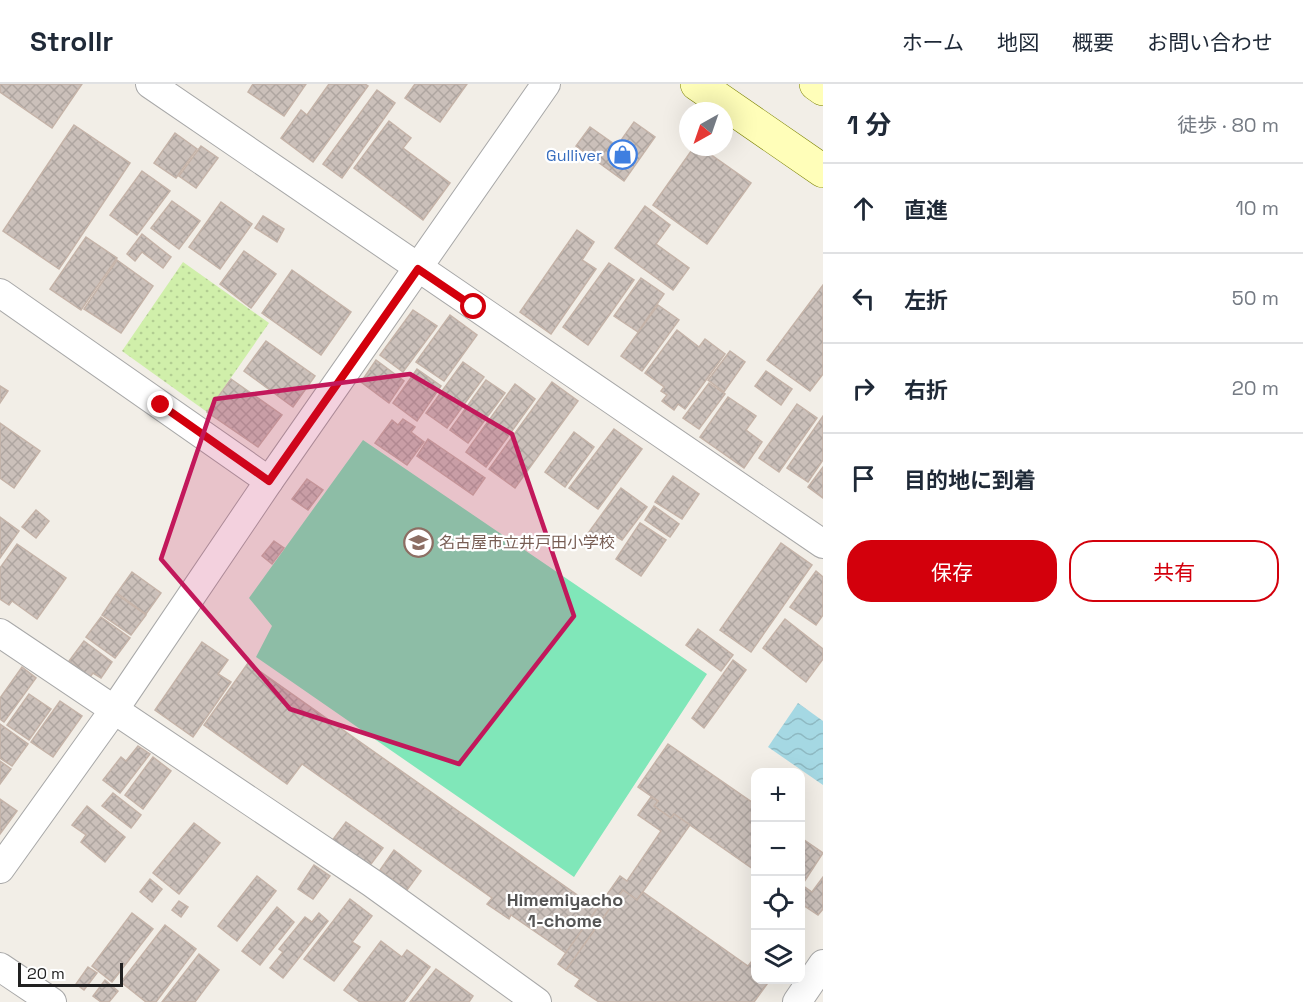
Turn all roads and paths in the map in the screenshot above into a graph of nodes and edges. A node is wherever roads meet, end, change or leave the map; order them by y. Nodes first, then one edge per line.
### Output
1 (150, 84) edge
2 (546, 84) edge
3 (697, 84) edge
4 (816, 84) edge
5 (823, 88) edge
6 (823, 171) edge
7 (418, 269) junction
8 (0, 293) edge
9 (269, 481) junction
10 (823, 544) edge
11 (0, 633) edge
12 (114, 710) junction
13 (0, 869) edge
14 (823, 964) edge
15 (0, 967) edge
16 (52, 1002) edge
17 (537, 1002) edge
18 (797, 1002) edge

1 - 7 street
2 - 7 street
3 - 6 main road
4 - 5 main road
7 - 9 street
7 - 10 street
8 - 9 street
9 - 12 street
11 - 12 street
12 - 13 street
12 - 17 street
14 - 18 street
15 - 16 street

